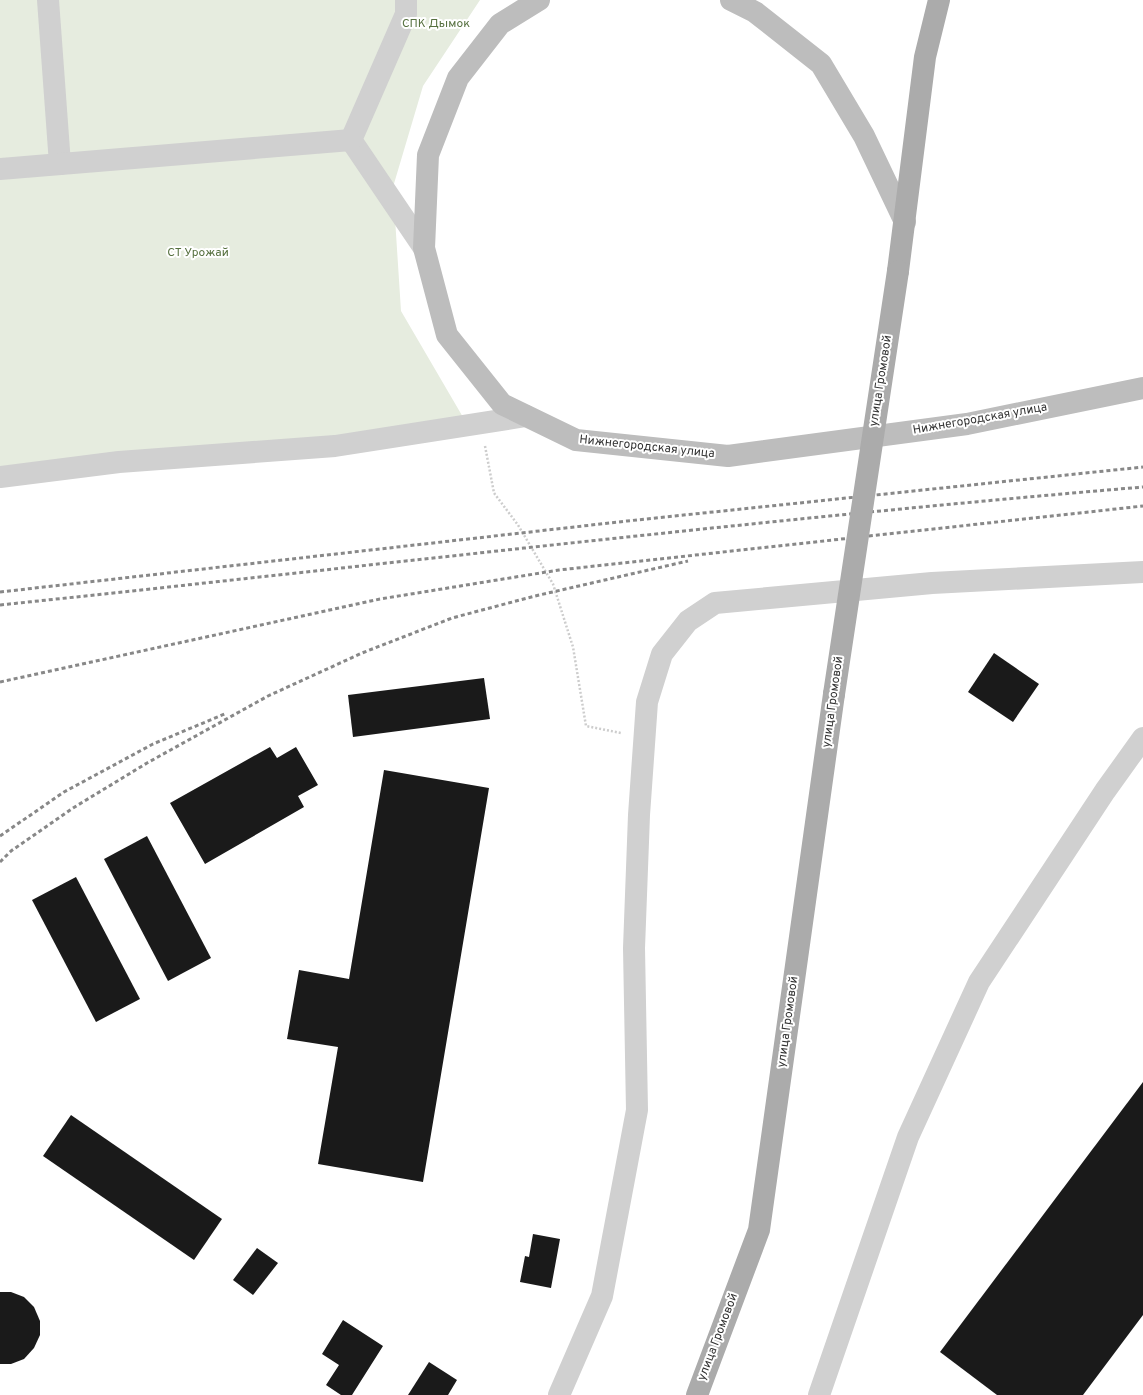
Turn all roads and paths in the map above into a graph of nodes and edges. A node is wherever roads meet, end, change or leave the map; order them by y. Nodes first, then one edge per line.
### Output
1 (48, 0) edge
2 (406, 0) edge
3 (539, 0) edge
4 (731, 0) edge
5 (939, 0) edge
6 (351, 140) junction
7 (60, 164) junction
8 (0, 169) edge
9 (905, 222) junction
10 (424, 248) junction
11 (1143, 388) edge
12 (526, 416) junction
13 (482, 423) junction
14 (0, 477) edge
15 (1143, 572) edge
16 (644, 738) junction
17 (1143, 738) edge
18 (559, 1395) edge
19 (697, 1395) edge
20 (819, 1395) edge

1 - 7 street
2 - 6 street
3 - 10 main road, Нижнегородская улица
4 - 9 main road
5 - 9 main road, улица Громовой
6 - 7 street
6 - 10 street
7 - 8 street
9 - 19 main road, улица Громовой, bridge
10 - 12 main road, Нижнегородская улица
11 - 12 main road, Нижнегородская улица
12 - 13 street
13 - 14 street
13 - 16 path
15 - 16 street
16 - 18 street
17 - 20 street

